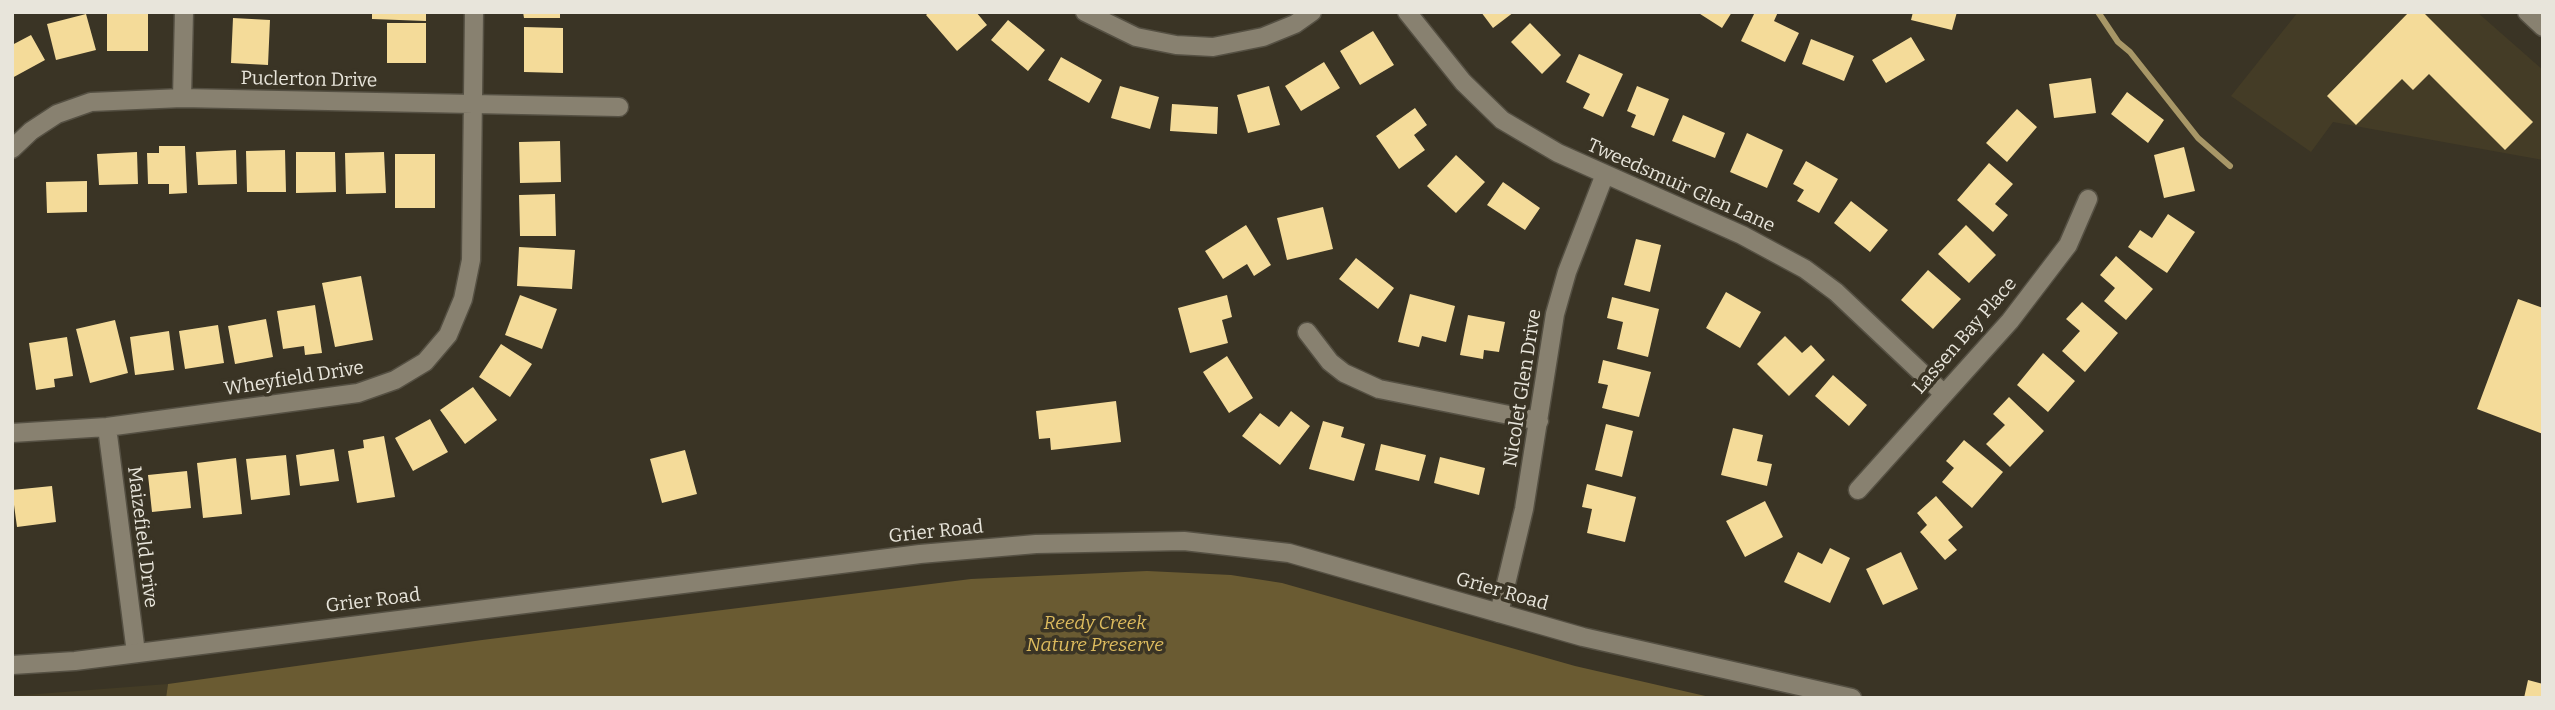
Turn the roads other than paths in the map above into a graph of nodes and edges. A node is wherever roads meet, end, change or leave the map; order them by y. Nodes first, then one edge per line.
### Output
1 (184, 12) edge
2 (474, 12) edge
3 (1085, 12) edge
4 (1312, 12) edge
5 (1407, 12) edge
6 (2527, 12) edge
7 (2543, 27) edge
8 (183, 98) junction
9 (472, 104) junction
10 (619, 107) dead end
11 (12, 149) edge
12 (1605, 174) junction
13 (2088, 199) dead end
14 (1307, 332) dead end
15 (1944, 393) junction
16 (1539, 421) junction
17 (107, 427) junction
18 (12, 433) edge
19 (1858, 490) dead end
20 (1499, 613) junction
21 (136, 653) junction
22 (12, 665) edge
23 (1852, 698) edge

1 - 8 street
2 - 9 street, Wheyfield Drive
3 - 4 street
5 - 12 street, Tweedsmuir Glen Lane
6 - 7 street
8 - 9 street, Puclerton Drive
8 - 11 street, Puclerton Drive
9 - 10 street, Puclerton Drive
9 - 17 street, Wheyfield Drive
12 - 15 street, Tweedsmuir Glen Lane
12 - 16 street, Nicolet Glen Drive
13 - 15 street, Lassen Bay Place
14 - 16 street
15 - 19 street, Lassen Bay Place
16 - 20 street, Nicolet Glen Drive
17 - 18 street, Wheyfield Drive
17 - 21 street, Maizefield Drive
20 - 21 street, Grier Road
20 - 23 street, Grier Road
21 - 22 street, Grier Road

